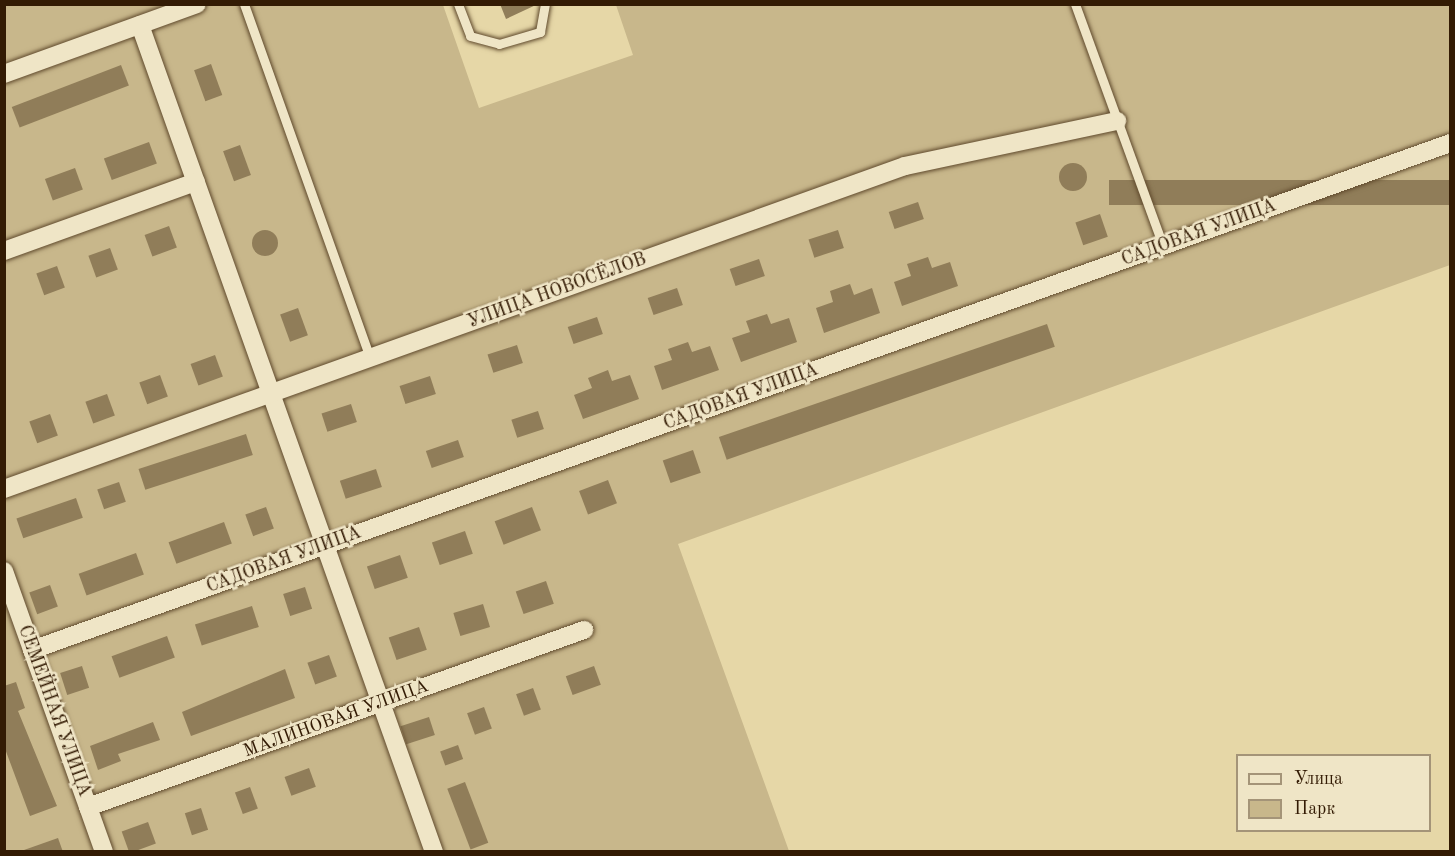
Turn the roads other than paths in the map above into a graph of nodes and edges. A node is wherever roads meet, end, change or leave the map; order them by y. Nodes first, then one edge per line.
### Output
1 (197, 4) edge
2 (244, 4) edge
3 (458, 4) edge
4 (545, 4) edge
5 (1075, 4) edge
6 (140, 25) junction
7 (4, 74) edge
8 (1117, 121) junction
9 (1450, 144) edge
10 (196, 182) junction
11 (1163, 246) junction
12 (4, 250) edge
13 (370, 358) junction
14 (271, 393) junction
15 (4, 489) edge
16 (325, 545) junction
17 (4, 571) edge
18 (584, 630) dead end
19 (32, 650) junction
20 (381, 703) junction
21 (88, 807) junction
22 (104, 852) edge
23 (434, 852) edge

1 - 6 street
2 - 13 lane
3 - 4 lane
5 - 8 lane
6 - 7 street
6 - 10 street
8 - 11 lane
8 - 13 street, УЛИЦА НОВОСЁЛОВ
9 - 11 street, САДОВАЯ УЛИЦА
10 - 12 street
10 - 14 street
11 - 16 street, САДОВАЯ УЛИЦА
13 - 14 street, УЛИЦА НОВОСЁЛОВ
14 - 15 street, УЛИЦА НОВОСЁЛОВ
14 - 16 street
16 - 19 street, САДОВАЯ УЛИЦА
16 - 20 street
17 - 19 street, СЕМЕЙНАЯ УЛИЦА
18 - 20 street, МАЛИНОВАЯ УЛИЦА
19 - 21 street, СЕМЕЙНАЯ УЛИЦА
20 - 21 street, МАЛИНОВАЯ УЛИЦА
20 - 23 street
21 - 22 street, СЕМЕЙНАЯ УЛИЦА

